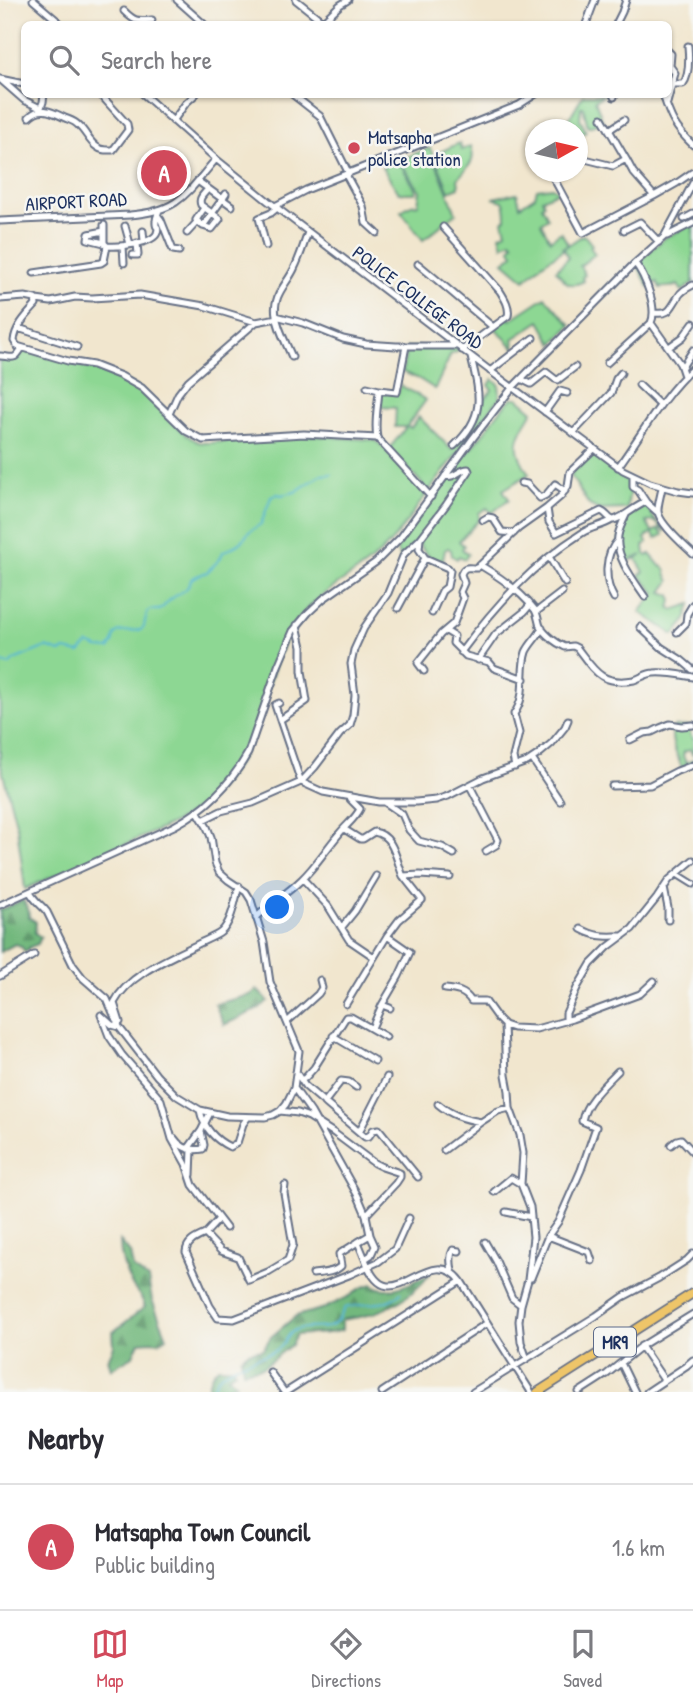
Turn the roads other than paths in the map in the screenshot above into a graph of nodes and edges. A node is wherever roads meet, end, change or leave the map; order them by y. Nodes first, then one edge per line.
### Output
1 (33, 0) edge
2 (177, 0) edge
3 (296, 0) edge
4 (348, 0) edge
5 (595, 0) edge
6 (626, 0) edge
7 (124, 11) dead end
8 (152, 20) dead end
9 (58, 21) edge
10 (201, 21) edge
11 (321, 21) edge
12 (325, 21) edge
13 (587, 21) edge
14 (618, 21) edge
15 (688, 46) dead end
16 (672, 69) edge
17 (21, 83) edge
18 (673, 84) junction
19 (672, 87) edge
20 (21, 98) junction
21 (44, 98) edge
22 (104, 98) edge
23 (147, 98) edge
24 (192, 98) edge
25 (297, 98) edge
26 (530, 98) edge
27 (664, 98) edge
28 (668, 98) edge
29 (666, 105) junction
30 (40, 109) junction
31 (602, 118) dead end
32 (624, 120) dead end
33 (173, 121) junction
34 (609, 130) junction
35 (693, 145) edge
36 (210, 154) junction
37 (216, 159) junction
38 (626, 159) junction
39 (588, 160) edge
40 (226, 166) junction
41 (210, 167) junction
42 (693, 172) edge
43 (348, 175) junction
44 (199, 181) junction
45 (554, 182) edge
46 (693, 183) edge
47 (208, 188) junction
48 (224, 196) junction
49 (654, 196) junction
50 (290, 197) junction
51 (232, 206) dead end
52 (276, 207) junction
53 (204, 208) junction
54 (158, 213) junction
55 (284, 213) junction
56 (212, 214) junction
57 (693, 214) edge
58 (684, 219) dead end
59 (0, 221) edge
60 (197, 222) junction
61 (693, 223) edge
62 (203, 226) junction
63 (443, 227) dead end
64 (624, 230) dead end
65 (143, 231) dead end
66 (117, 232) dead end
67 (308, 232) junction
68 (187, 233) dead end
69 (377, 233) dead end
70 (664, 237) junction
71 (659, 242) junction
72 (106, 244) junction
73 (133, 244) junction
74 (266, 246) dead end
75 (179, 251) dead end
76 (133, 255) dead end
77 (121, 261) dead end
78 (635, 263) junction
79 (418, 264) dead end
80 (34, 273) dead end
81 (693, 285) edge
82 (0, 299) edge
83 (36, 300) junction
84 (654, 313) junction
85 (276, 317) junction
86 (256, 322) junction
87 (651, 323) junction
88 (693, 323) edge
89 (493, 327) junction
90 (18, 328) junction
91 (533, 338) dead end
92 (406, 346) junction
93 (77, 347) dead end
94 (669, 347) junction
95 (22, 348) junction
96 (460, 348) junction
97 (693, 350) edge
98 (0, 356) edge
99 (471, 356) junction
100 (292, 357) dead end
101 (607, 363) dead end
102 (575, 368) dead end
103 (682, 368) junction
104 (693, 368) edge
105 (490, 371) junction
106 (621, 373) dead end
107 (684, 376) junction
108 (521, 379) junction
109 (639, 385) dead end
110 (367, 387) dead end
111 (512, 388) junction
112 (379, 390) junction
113 (568, 393) dead end
114 (660, 405) junction
115 (545, 412) junction
116 (169, 414) junction
117 (573, 433) junction
118 (377, 438) junction
119 (454, 446) dead end
120 (594, 449) junction
121 (618, 467) junction
122 (445, 476) junction
123 (633, 476) junction
124 (521, 483) dead end
125 (662, 487) junction
126 (565, 491) junction
127 (693, 493) edge
128 (431, 496) junction
129 (646, 502) junction
130 (547, 508) junction
131 (657, 512) junction
132 (626, 515) junction
133 (483, 520) dead end
134 (612, 520) junction
135 (513, 533) junction
136 (420, 539) junction
137 (618, 540) junction
138 (693, 554) edge
139 (549, 557) junction
140 (425, 558) junction
141 (480, 565) junction
142 (565, 583) dead end
143 (447, 587) junction
144 (515, 590) junction
145 (562, 592) dead end
146 (460, 594) junction
147 (645, 597) dead end
148 (614, 598) dead end
149 (693, 604) edge
150 (530, 606) junction
151 (398, 608) dead end
152 (536, 612) junction
153 (432, 613) dead end
154 (297, 625) junction
155 (640, 627) dead end
156 (542, 628) junction
157 (446, 631) junction
158 (677, 632) dead end
159 (461, 652) junction
160 (478, 660) junction
161 (693, 670) edge
162 (424, 671) dead end
163 (693, 677) edge
164 (524, 679) junction
165 (279, 703) dead end
166 (280, 720) junction
167 (568, 720) dead end
168 (693, 725) edge
169 (630, 740) dead end
170 (532, 759) junction
171 (693, 765) edge
172 (515, 767) junction
173 (301, 782) junction
174 (470, 786) junction
175 (612, 786) dead end
176 (347, 797) junction
177 (560, 801) dead end
178 (386, 803) junction
179 (198, 812) junction
180 (203, 820) junction
181 (344, 829) junction
182 (486, 851) dead end
183 (454, 854) dead end
184 (693, 860) edge
185 (677, 874) junction
186 (376, 876) dead end
187 (403, 877) junction
188 (450, 877) dead end
189 (303, 879) junction
190 (693, 884) edge
191 (239, 886) junction
192 (664, 888) junction
193 (30, 892) junction
194 (0, 905) edge
195 (256, 918) junction
196 (668, 920) dead end
197 (342, 927) junction
198 (581, 929) dead end
199 (387, 936) junction
200 (623, 936) junction
201 (34, 955) dead end
202 (374, 957) junction
203 (0, 976) edge
204 (320, 981) dead end
205 (654, 981) dead end
206 (445, 989) dead end
207 (346, 1004) dead end
208 (382, 1005) junction
209 (390, 1008) dead end
210 (566, 1020) junction
211 (287, 1023) junction
212 (504, 1025) junction
213 (119, 1027) junction
214 (372, 1028) junction
215 (124, 1034) junction
216 (333, 1036) junction
217 (386, 1037) dead end
218 (375, 1061) dead end
219 (618, 1070) dead end
220 (296, 1072) junction
221 (387, 1077) dead end
222 (301, 1080) junction
223 (356, 1087) dead end
224 (294, 1088) junction
225 (324, 1103) junction
226 (438, 1104) dead end
227 (510, 1108) junction
228 (201, 1110) junction
229 (280, 1111) junction
230 (210, 1114) junction
231 (248, 1117) junction
232 (316, 1121) junction
233 (481, 1122) junction
234 (203, 1128) junction
235 (169, 1129) junction
236 (359, 1132) junction
237 (214, 1136) junction
238 (671, 1144) dead end
239 (204, 1145) junction
240 (190, 1150) junction
241 (444, 1150) dead end
242 (693, 1152) edge
243 (190, 1177) junction
244 (418, 1178) dead end
245 (521, 1184) junction
246 (285, 1185) dead end
247 (494, 1192) dead end
248 (506, 1212) dead end
249 (366, 1215) junction
250 (531, 1217) junction
251 (409, 1218) dead end
252 (219, 1219) junction
253 (226, 1228) dead end
254 (205, 1234) junction
255 (370, 1235) junction
256 (548, 1236) junction
257 (358, 1242) junction
258 (485, 1242) dead end
259 (459, 1251) dead end
260 (693, 1254) edge
261 (365, 1259) junction
262 (592, 1261) dead end
263 (368, 1267) junction
264 (452, 1271) junction
265 (313, 1274) dead end
266 (528, 1280) junction
267 (461, 1281) junction
268 (693, 1293) edge
269 (521, 1305) junction
270 (693, 1314) edge
271 (487, 1322) junction
272 (641, 1346) junction
273 (527, 1359) junction
274 (693, 1360) edge
275 (621, 1363) junction
276 (515, 1367) junction
277 (270, 1372) dead end
278 (664, 1380) junction
279 (285, 1392) edge
280 (382, 1392) edge
281 (473, 1392) edge
282 (531, 1392) edge
283 (538, 1392) edge
284 (579, 1392) edge
285 (635, 1392) edge
286 (647, 1392) edge

1 - 9 street
2 - 10 street
3 - 11 street
4 - 12 street
5 - 13 street
6 - 14 street
7 - 8 street
15 - 18 street
16 - 18 street
17 - 20 street
18 - 19 street
20 - 30 street
20 - 30 street
21 - 30 street
22 - 30 street
23 - 33 street, POLICE COLLEGE ROAD
24 - 33 street
25 - 43 street
26 - 43 street
27 - 29 street
28 - 29 street
29 - 35 street
31 - 34 street
32 - 34 street
33 - 36 street, POLICE COLLEGE ROAD
34 - 38 street
36 - 37 street, POLICE COLLEGE ROAD
36 - 41 street
37 - 40 street, POLICE COLLEGE ROAD
37 - 41 street, AIRPORT ROAD
38 - 39 street
38 - 49 street
40 - 41 street
40 - 52 street, POLICE COLLEGE ROAD
41 - 44 street, AIRPORT ROAD
42 - 49 street
43 - 50 street
43 - 69 street
44 - 47 street
44 - 54 street, AIRPORT ROAD
45 - 49 street
46 - 70 street
47 - 48 street
47 - 53 street
48 - 51 street
48 - 56 street
50 - 52 street
50 - 55 street
52 - 55 street, POLICE COLLEGE ROAD
52 - 74 street
53 - 56 street
53 - 60 street
54 - 59 street, AIRPORT ROAD
54 - 73 street
54 - 75 street
55 - 67 street, POLICE COLLEGE ROAD
56 - 62 street
56 - 62 street
57 - 58 street
60 - 62 street
60 - 68 street
61 - 70 street
63 - 89 street
64 - 71 street
65 - 73 street
66 - 73 street
67 - 85 street
67 - 96 street, POLICE COLLEGE ROAD
70 - 71 street
71 - 78 street
72 - 72 street
72 - 73 street
72 - 80 street
73 - 76 street
73 - 77 street
78 - 84 street
78 - 108 street
79 - 89 street
81 - 84 street
82 - 83 street
83 - 86 street
83 - 90 street
84 - 87 street
85 - 86 street
85 - 92 street
85 - 100 street
86 - 116 street
87 - 94 street
87 - 101 street
88 - 94 street
89 - 96 street
90 - 93 street
90 - 95 street
91 - 105 street
92 - 96 street
92 - 112 street
94 - 103 street
95 - 98 street
95 - 116 street
96 - 99 street, POLICE COLLEGE ROAD
97 - 103 street
99 - 105 street, POLICE COLLEGE ROAD
99 - 119 street
102 - 108 street
103 - 107 street
104 - 107 street
105 - 111 street, POLICE COLLEGE ROAD
106 - 117 street
107 - 114 street
108 - 111 street
109 - 114 street
110 - 112 street
111 - 115 street, POLICE COLLEGE ROAD
111 - 122 street
112 - 118 street
113 - 115 street
114 - 121 street
115 - 117 street, POLICE COLLEGE ROAD
116 - 118 street
117 - 120 street, POLICE COLLEGE ROAD
118 - 128 street
120 - 121 street, POLICE COLLEGE ROAD
120 - 126 street
121 - 123 street, POLICE COLLEGE ROAD
122 - 128 street
122 - 136 street
123 - 125 street, POLICE COLLEGE ROAD
123 - 129 street
124 - 126 street
125 - 127 street, POLICE COLLEGE ROAD
125 - 131 street
126 - 130 street
128 - 154 street
129 - 131 street
129 - 132 street
130 - 134 street
130 - 135 street
131 - 138 street
132 - 134 street
132 - 137 street
133 - 135 street
134 - 139 street
135 - 141 street
136 - 140 street
136 - 173 street
137 - 147 street
137 - 148 street
139 - 142 street
139 - 144 street
140 - 143 street
140 - 151 street
141 - 144 street
141 - 146 street
143 - 146 street
143 - 153 street
144 - 150 street
144 - 159 street
145 - 152 street
146 - 157 street
149 - 158 street
150 - 152 street
150 - 160 street
152 - 156 street
154 - 166 street
154 - 179 street
155 - 161 street
156 - 163 street
156 - 164 street
157 - 159 street
157 - 162 street
159 - 160 street
160 - 164 street
164 - 172 street
165 - 166 street
166 - 173 street
167 - 170 street
168 - 169 street
170 - 172 street
170 - 177 street
171 - 175 street
172 - 174 street
173 - 176 street
173 - 180 street
174 - 178 street
174 - 182 street
176 - 178 street
176 - 181 street
178 - 183 street
179 - 180 street
179 - 193 street
180 - 191 street
181 - 187 street
181 - 189 street
184 - 185 street
185 - 190 street
185 - 192 street
186 - 197 street
187 - 188 street
187 - 199 street
189 - 195 street
189 - 197 street
191 - 195 street
191 - 215 street
192 - 196 street
192 - 200 street
193 - 194 street
193 - 213 street
195 - 211 street
197 - 202 street
198 - 200 street
199 - 202 street
199 - 208 street
200 - 210 street
201 - 203 street
202 - 207 street
204 - 211 street
205 - 210 street
206 - 212 street
208 - 209 street
208 - 214 street
210 - 212 street
211 - 220 street
212 - 227 street
213 - 215 street
213 - 235 street
214 - 216 street
214 - 217 street
215 - 228 street
216 - 218 street
216 - 222 street
219 - 256 street
220 - 222 street
220 - 224 street
221 - 236 street
222 - 225 street
223 - 225 street
224 - 229 street
224 - 232 street
225 - 236 street
226 - 233 street
227 - 233 street
227 - 245 street
228 - 230 street
228 - 234 street
229 - 231 street
229 - 232 street
230 - 231 street
230 - 234 street
231 - 237 street
232 - 249 street
232 - 249 street
233 - 241 street
234 - 237 street
234 - 239 street
234 - 240 street
235 - 240 street
235 - 243 street
236 - 244 street
237 - 239 street
238 - 242 street
239 - 240 street
240 - 243 street
243 - 252 street
245 - 247 street
245 - 250 street
246 - 254 street
248 - 250 street
249 - 255 street
250 - 266 street
251 - 263 street
252 - 253 street
252 - 254 street
254 - 263 street
255 - 257 street
255 - 261 street
256 - 262 street
256 - 266 street
257 - 261 street
257 - 265 street
258 - 269 street
259 - 264 street
260 - 273 street
261 - 263 street
263 - 264 street
264 - 267 street
266 - 269 street
267 - 271 street
267 - 279 street
268 - 283 main road, MR9
269 - 273 street
270 - 272 street
271 - 276 street
271 - 280 street
272 - 275 street
272 - 278 street
273 - 276 street
274 - 278 street
275 - 284 street
275 - 285 street
276 - 281 street
276 - 282 street
277 - 279 street
278 - 286 street

